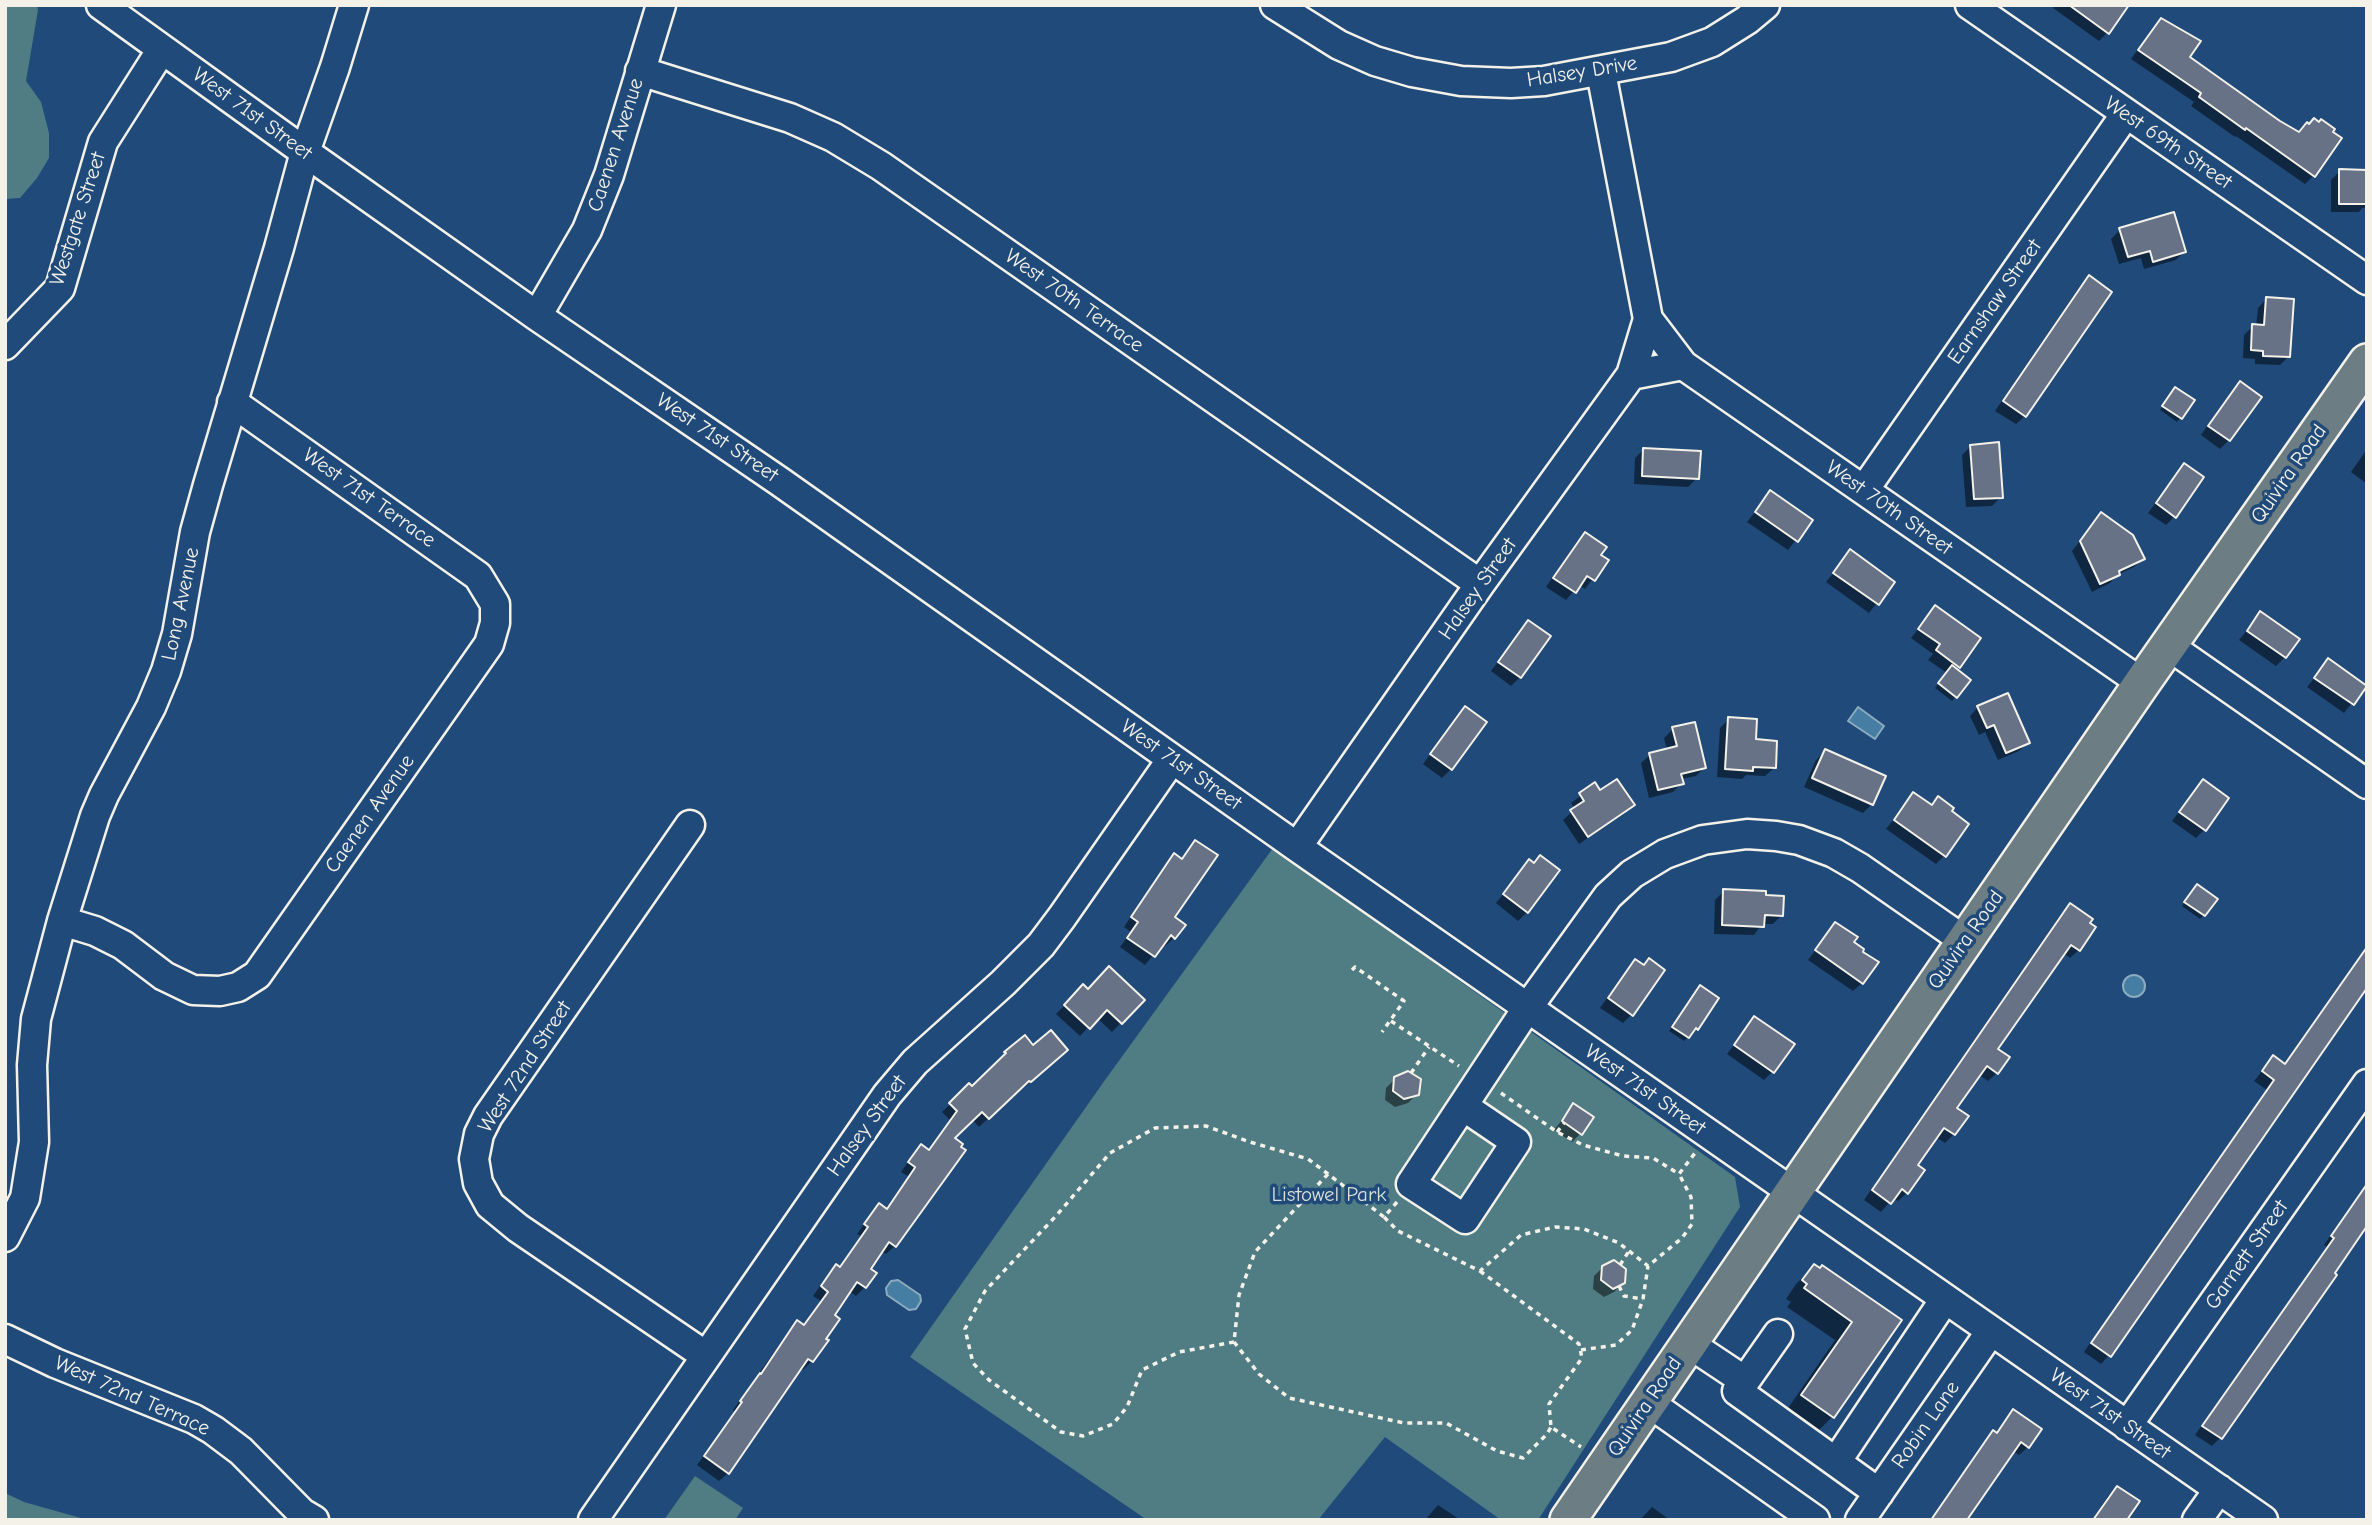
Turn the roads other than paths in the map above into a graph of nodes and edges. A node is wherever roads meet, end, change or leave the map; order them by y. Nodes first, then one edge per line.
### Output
1 (102, 5) edge
2 (354, 5) edge
3 (661, 5) edge
4 (1275, 5) edge
5 (1765, 5) edge
6 (1970, 5) edge
7 (162, 49) junction
8 (640, 71) junction
9 (1601, 72) junction
10 (2126, 115) junction
11 (305, 152) junction
12 (2367, 279) edge
13 (537, 316) junction
14 (1648, 319) junction
15 (5, 345) edge
16 (2367, 362) edge
17 (1683, 365) junction
18 (1632, 375) junction
19 (232, 402) junction
20 (1864, 490) junction
21 (1480, 584) junction
22 (495, 604) joint
23 (2169, 646) junction
24 (2142, 684) junction
25 (1172, 759) junction
26 (2367, 784) edge
27 (690, 825) dead end
28 (1297, 847) junction
29 (62, 921) junction
30 (1965, 941) junction
31 (1528, 1007) junction
32 (2367, 1084) edge
33 (1463, 1106) junction
34 (1791, 1192) junction
35 (5, 1237) edge
36 (1945, 1299) junction
37 (1991, 1331) junction
38 (1778, 1334) dead end
39 (5, 1339) edge
40 (1688, 1343) junction
41 (706, 1356) junction
42 (1745, 1381) junction
43 (1648, 1402) junction
44 (2127, 1426) junction
45 (1836, 1462) junction
46 (2218, 1489) junction
47 (1879, 1493) junction
48 (314, 1520) edge
49 (593, 1520) edge
50 (1568, 1520) edge
51 (1815, 1520) edge
52 (1860, 1520) edge
53 (2197, 1520) edge
54 (2263, 1520) edge

1 - 7 street, West 71st Street
2 - 11 street, Long Avenue
3 - 8 street, Caenen Avenue
4 - 9 street, Halsey Drive
5 - 9 street, Halsey Drive
6 - 10 street, West 69th Street
7 - 11 street, West 71st Street
7 - 15 street, Westgate Street
8 - 13 street, Caenen Avenue
8 - 21 street, West 70th Terrace
9 - 14 street, West 70th Street
10 - 12 street, West 69th Street
10 - 20 street, Earnshaw Street
11 - 13 street, West 71st Street
11 - 19 street, Long Avenue
13 - 25 street, West 71st Street
14 - 17 street, West 70th Street
14 - 18 street, West 70th Street
16 - 23 main road, Quivira Road
17 - 18 street
17 - 20 street, West 70th Street
18 - 21 street, Halsey Street
19 - 22 street, West 71st Terrace
19 - 29 street, Long Avenue
20 - 24 street, West 70th Street
21 - 28 street, Halsey Street
22 - 29 street, Caenen Avenue
23 - 24 main road, Quivira Road
23 - 26 street
24 - 30 main road, Quivira Road
25 - 28 street, West 71st Street
25 - 41 street, Halsey Street
27 - 41 street, West 72nd Street
28 - 31 street, West 71st Street
29 - 35 street, Long Avenue
30 - 31 street
30 - 34 main road, Quivira Road
31 - 33 street
31 - 34 street, West 71st Street
32 - 44 street, Garnett Street
33 - 33 street
34 - 36 street, West 71st Street
34 - 40 main road, Quivira Road
36 - 37 street, West 71st Street
36 - 45 street
37 - 44 street, West 71st Street
37 - 47 street, Robin Lane
38 - 42 street
39 - 48 street, West 72nd Terrace
40 - 42 street
40 - 43 main road, Quivira Road
41 - 49 street, Halsey Street
42 - 45 street
43 - 50 main road, Quivira Road
43 - 51 street
44 - 46 street, West 71st Street
45 - 47 street
46 - 53 street
46 - 54 street, West 71st Street
47 - 52 street, Robin Lane

